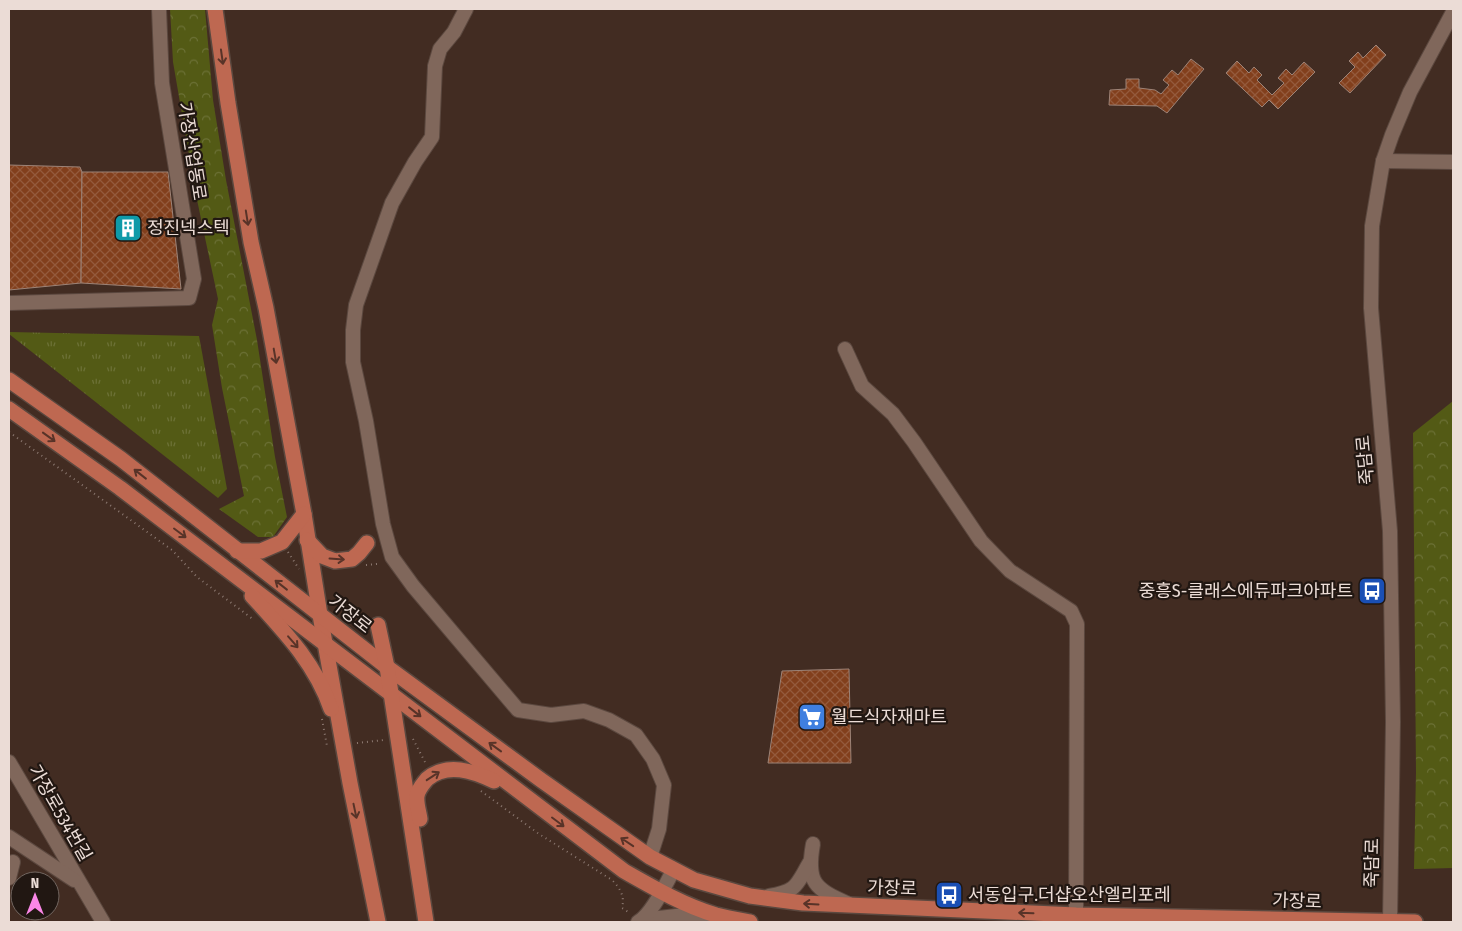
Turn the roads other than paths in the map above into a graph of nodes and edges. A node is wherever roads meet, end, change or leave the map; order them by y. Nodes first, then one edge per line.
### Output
1 (159, 9) edge
2 (216, 9) edge
3 (466, 9) edge
4 (1453, 12) edge
5 (1384, 161) junction
6 (1453, 162) edge
7 (9, 303) edge
8 (845, 349) dead end
9 (9, 380) edge
10 (9, 409) edge
11 (304, 514) junction
12 (307, 540) junction
13 (366, 543) dead end
14 (237, 551) junction
15 (226, 567) junction
16 (320, 615) junction
17 (330, 646) junction
18 (360, 646) junction
19 (387, 667) junction
20 (390, 693) junction
21 (342, 745) junction
22 (9, 762) edge
23 (540, 809) junction
24 (9, 838) edge
25 (813, 844) dead end
26 (650, 857) junction
27 (13, 862) dead end
28 (810, 862) junction
29 (673, 871) junction
30 (9, 878) edge
31 (79, 883) junction
32 (661, 892) junction
33 (750, 896) junction
34 (852, 905) junction
35 (717, 915) junction
36 (1076, 918) edge
37 (100, 920) edge
38 (640, 921) edge
39 (378, 922) edge
40 (426, 922) edge
41 (434, 922) edge
42 (750, 922) edge
43 (1390, 922) edge
44 (1415, 922) edge

1 - 7 street, 가장산업동로
2 -> 11 main road
3 - 26 street
4 - 5 street, 죽담로
5 - 6 street
5 - 43 street, 죽담로
8 - 36 street
14 -> 9 main road, 가장로
10 -> 15 main road
11 - 12 main road
11 - 14 main road
12 -> 13 main road
12 - 16 main road
16 -> 14 main road, 가장로
15 - 17 main road
15 -> 21 main road
16 - 17 main road
16 - 18 main road, 가장로
17 - 18 main road
17 - 20 main road
17 - 21 main road
18 - 19 main road, 가장로
18 - 19 main road
19 - 20 main road
26 -> 19 main road, 가장로
20 -> 23 main road
20 - 40 main road
21 -> 39 main road
22 - 31 street, 가장로534번길
23 -> 32 main road
41 -> 23 main road
24 - 31 street, 가장로534번길
25 - 28 street
26 - 29 main road, 가장로
27 - 30 street
28 - 33 street
28 - 34 street
29 - 32 street
29 - 33 main road, 가장로
31 - 37 street, 가장로534번길
32 - 35 main road
32 - 38 street
34 -> 33 main road, 가장로
36 -> 34 main road, 가장로
35 - 38 street
35 - 42 main road
36 - 43 main road, 가장로
43 - 44 main road, 가장로

